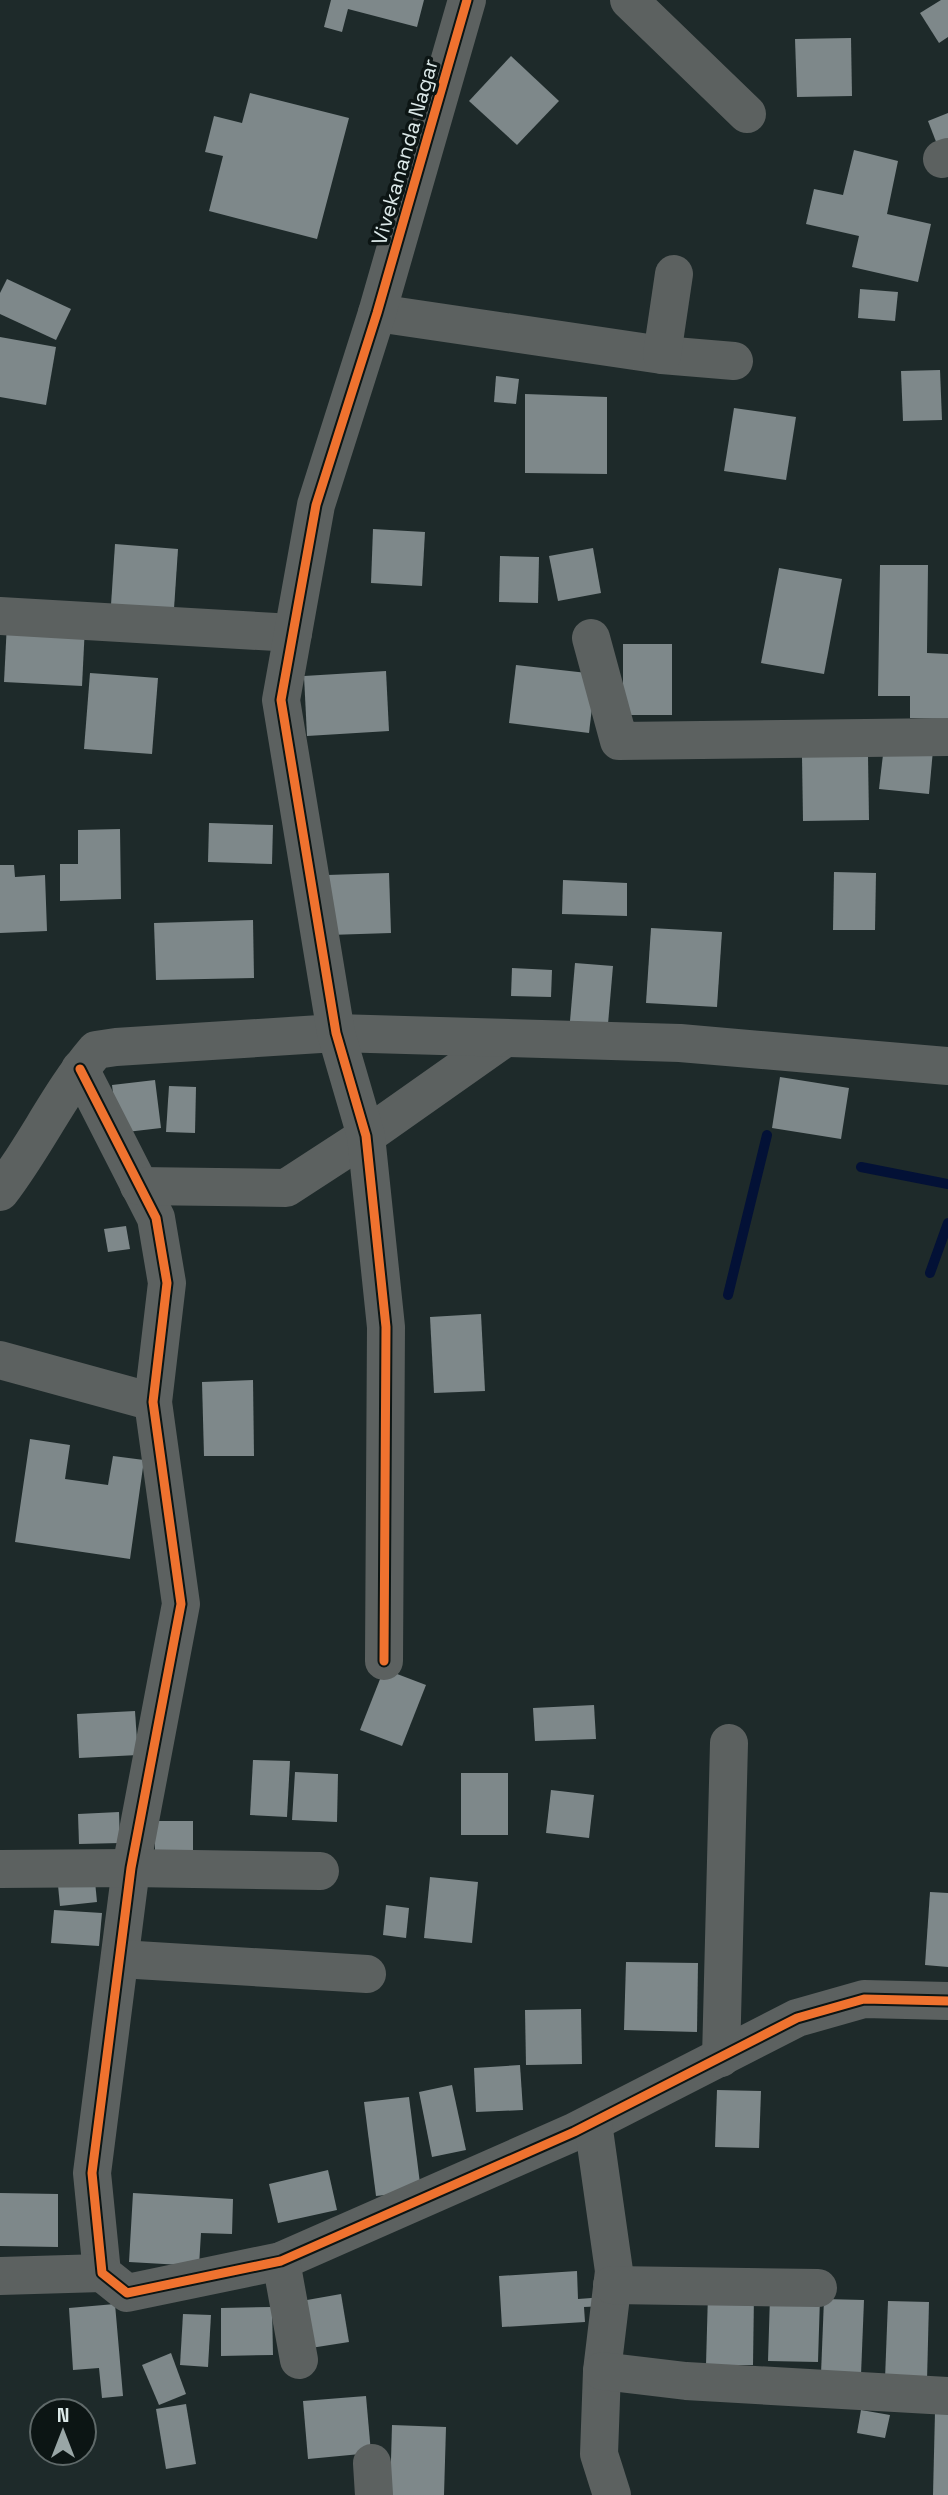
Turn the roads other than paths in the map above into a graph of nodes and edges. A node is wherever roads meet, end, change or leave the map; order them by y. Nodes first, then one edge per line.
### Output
1 (467, 0) edge
2 (629, 0) edge
3 (747, 114) dead end
4 (674, 274) dead end
5 (377, 313) junction
6 (662, 355) junction
7 (734, 361) dead end
8 (0, 616) edge
9 (293, 634) junction
10 (592, 638) dead end
11 (948, 737) edge
12 (336, 1034) junction
13 (505, 1038) junction
14 (948, 1066) edge
15 (80, 1069) junction
16 (366, 1136) junction
17 (139, 1186) junction
18 (0, 1192) edge
19 (0, 1360) edge
20 (153, 1402) junction
21 (384, 1661) dead end
22 (729, 1742) dead end
23 (131, 1868) junction
24 (0, 1869) edge
25 (320, 1871) dead end
26 (120, 1959) junction
27 (367, 1974) dead end
28 (948, 2001) edge
29 (721, 2058) junction
30 (593, 2123) junction
31 (281, 2261) junction
32 (102, 2273) junction
33 (0, 2276) edge
34 (612, 2285) junction
35 (818, 2288) dead end
36 (299, 2360) dead end
37 (602, 2371) junction
38 (948, 2396) edge
39 (612, 2495) edge

1 - 5 street, Vivekananda Nagar
2 - 3 street
4 - 6 street
5 - 6 street
5 - 9 street, Vivekananda Nagar
6 - 7 street
8 - 9 street
9 - 12 street, Vivekananda Nagar
10 - 11 street
12 - 13 street
12 - 15 street
12 - 16 street, Vivekananda Nagar
13 - 14 street
13 - 16 street
15 - 17 street
15 - 18 street
16 - 17 street
16 - 21 street, Vivekananda Nagar
17 - 20 street
19 - 20 street
20 - 23 street
22 - 29 street
23 - 24 street
23 - 25 street
23 - 26 street
26 - 27 street
26 - 32 street
28 - 29 street
29 - 30 street
30 - 31 street
30 - 34 street
31 - 32 street
31 - 36 street
32 - 33 street
34 - 35 street
34 - 37 street
37 - 38 street
37 - 39 street

